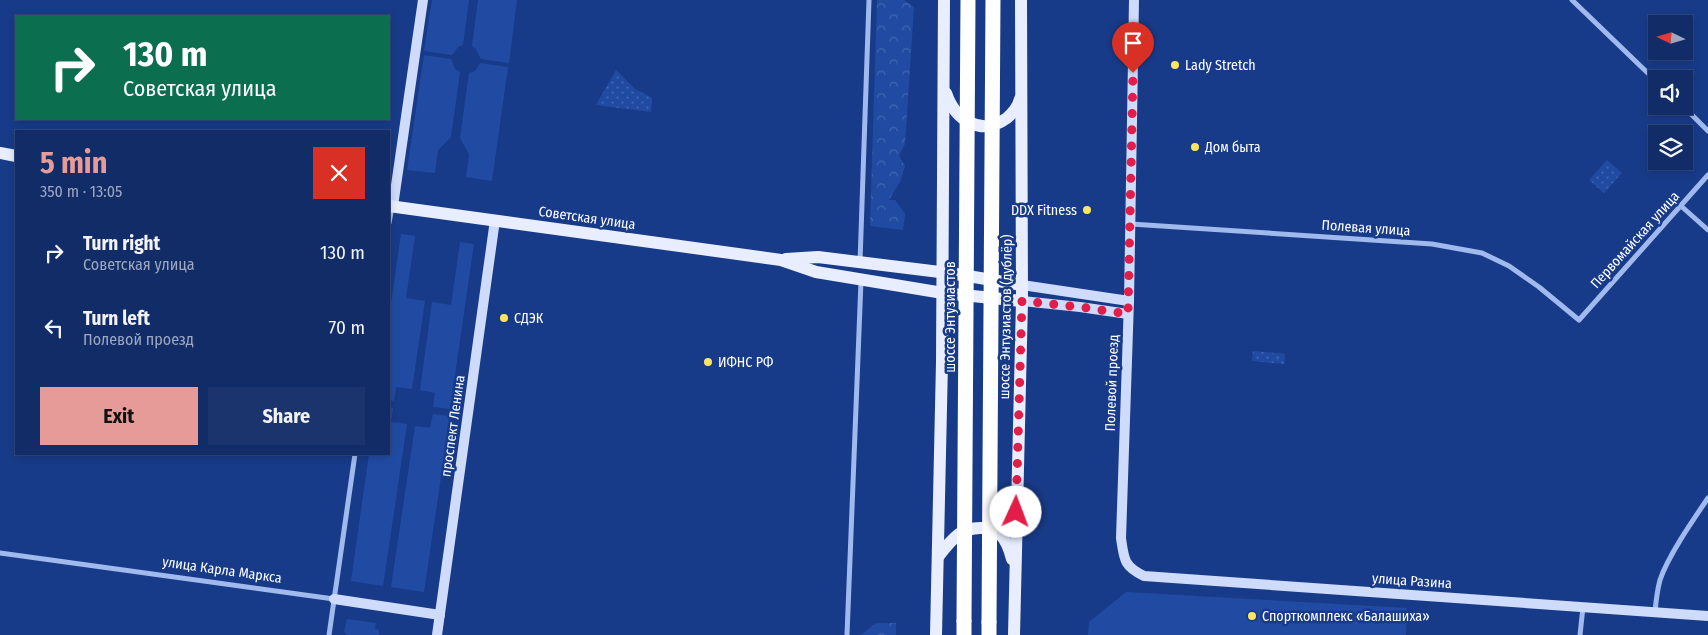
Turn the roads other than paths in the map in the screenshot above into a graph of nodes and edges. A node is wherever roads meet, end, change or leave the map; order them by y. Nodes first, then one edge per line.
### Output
1 (423, 0) edge
2 (869, 0) edge
3 (944, 0) edge
4 (968, 0) edge
5 (993, 0) edge
6 (1021, 0) edge
7 (1134, 0) edge
8 (1572, 0) edge
9 (1648, 72) edge
10 (944, 83) junction
11 (1021, 95) junction
12 (1692, 115) edge
13 (1708, 131) edge
14 (0, 154) edge
15 (15, 156) edge
16 (1708, 175) edge
17 (391, 206) edge
18 (1680, 206) junction
19 (495, 220) junction
20 (1130, 224) junction
21 (1708, 230) edge
22 (781, 260) junction
23 (860, 262) junction
24 (943, 273) junction
25 (861, 279) junction
26 (1022, 285) junction
27 (942, 292) junction
28 (1022, 301) junction
29 (1129, 301) junction
30 (1128, 314) junction
31 (1579, 320) joint
32 (355, 455) edge
33 (1708, 498) edge
34 (0, 553) edge
35 (938, 557) junction
36 (1123, 557) joint
37 (1014, 569) junction
38 (334, 599) junction
39 (1583, 606) junction
40 (1656, 612) junction
41 (440, 615) junction
42 (1708, 616) edge
43 (964, 628) edge
44 (989, 628) edge
45 (329, 635) edge
46 (437, 635) edge
47 (847, 635) edge
48 (936, 635) edge
49 (1014, 635) edge
50 (1580, 635) edge

1 - 17 main road
2 - 23 street
3 - 10 main road
4 - 43 highway, шоссе Энтузиастов, bridge
5 - 44 highway, bridge
6 - 11 main road, шоссе Энтузиастов (дублёр)
7 - 20 main road, Полевой проезд
8 - 9 street
10 - 11 main road
10 - 24 main road
11 - 26 main road, шоссе Энтузиастов (дублёр)
12 - 13 street
14 - 15 main road
16 - 18 street, Первомайская улица
17 - 19 main road, Советская улица
18 - 21 street
18 - 31 street, Первомайская улица
19 - 22 main road, Советская улица
19 - 41 main road, проспект Ленина
20 - 29 main road, Полевой проезд
20 - 31 street, Полевая улица
22 - 23 main road, Советская улица
22 - 25 main road, Советская улица
23 - 24 main road, Советская улица
24 - 26 main road, Советская улица
24 - 27 main road
25 - 27 main road, Советская улица
25 - 47 street
26 - 28 main road, шоссе Энтузиастов (дублёр)
26 - 29 main road, Советская улица
27 - 28 main road, Советская улица
27 - 35 main road
28 - 30 main road, Советская улица
28 - 37 main road, шоссе Энтузиастов (дублёр)
29 - 30 main road, Полевой проезд
30 - 36 main road, Полевой проезд
32 - 38 street
33 - 40 street
34 - 38 street, улица Карла Маркса
35 - 37 main road
35 - 48 main road
36 - 39 main road, улица Разина
37 - 49 main road, шоссе Энтузиастов (дублёр)
38 - 41 main road, улица Карла Маркса
38 - 45 street
39 - 40 main road, улица Разина
39 - 50 street
40 - 42 main road, улица Разина
41 - 46 main road, проспект Ленина

